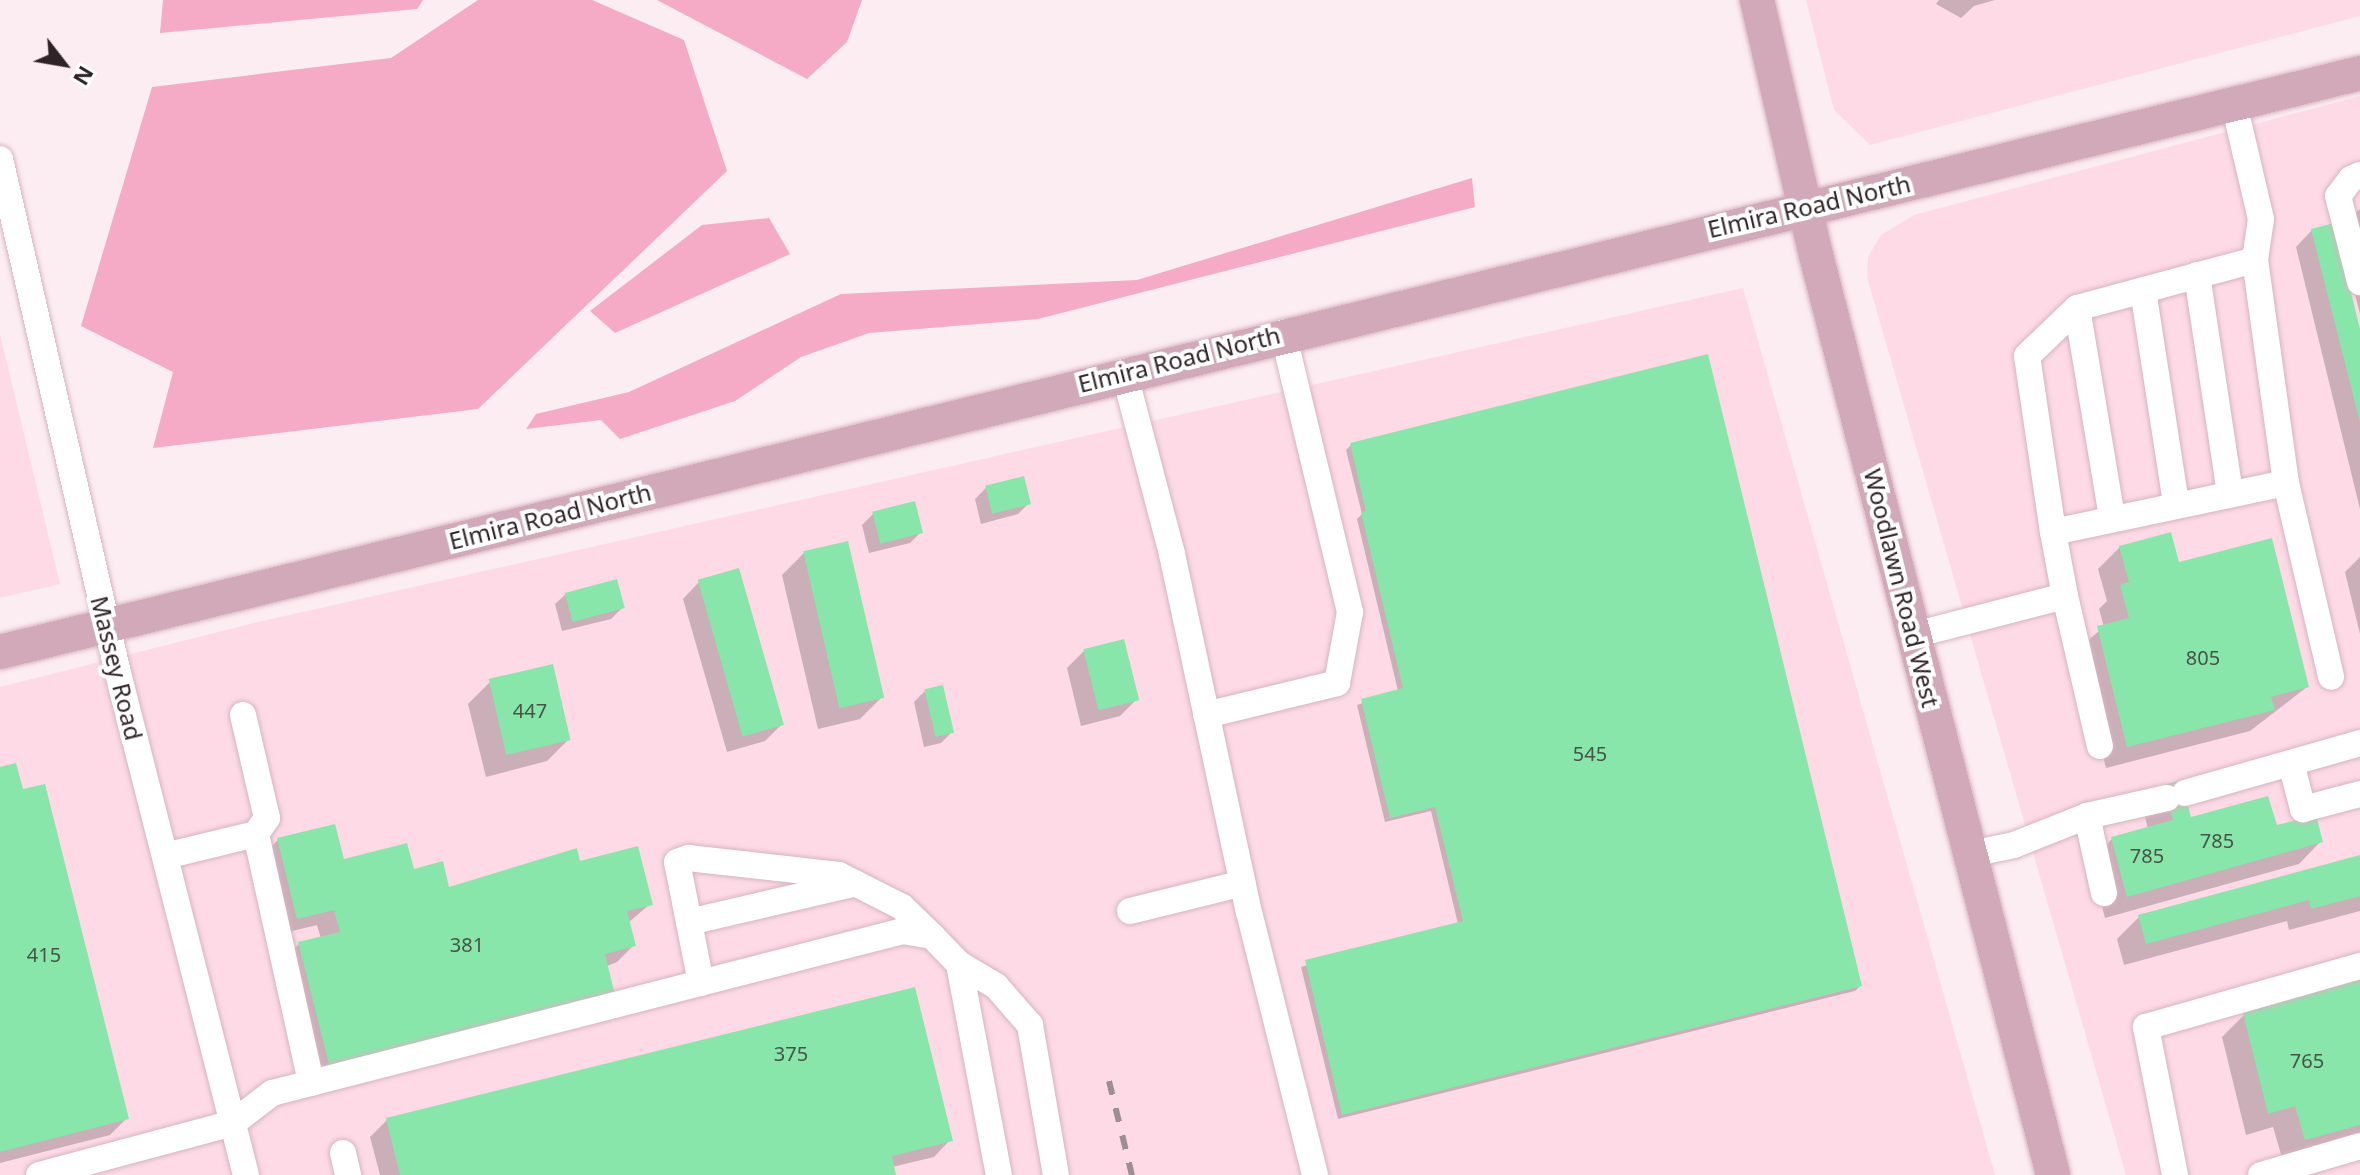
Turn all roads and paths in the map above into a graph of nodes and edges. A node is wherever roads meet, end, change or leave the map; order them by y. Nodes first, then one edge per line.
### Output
1 (1757, 0) edge
2 (2360, 73) edge
3 (2234, 104) junction
4 (0, 159) edge
5 (2360, 175) edge
6 (1804, 208) junction
7 (2356, 253) edge
8 (2255, 260) junction
9 (2197, 275) junction
10 (2360, 282) edge
11 (2143, 290) junction
12 (2077, 308) junction
13 (1283, 333) junction
14 (1124, 372) junction
15 (2286, 483) junction
16 (2230, 492) junction
17 (2176, 504) junction
18 (2112, 518) junction
19 (2053, 532) junction
20 (2065, 596) junction
21 (107, 626) junction
22 (1914, 635) junction
23 (0, 652) edge
24 (2331, 677) dead end
25 (243, 715) dead end
26 (1206, 715) junction
27 (2360, 743) edge
28 (2100, 746) dead end
29 (2291, 763) junction
30 (2360, 794) edge
31 (2087, 816) junction
32 (256, 834) junction
33 (1971, 854) junction
34 (165, 856) junction
35 (856, 883) junction
36 (1243, 883) junction
37 (2104, 893) dead end
38 (1130, 911) dead end
39 (689, 922) junction
40 (932, 936) junction
41 (959, 964) junction
42 (2360, 966) edge
43 (701, 983) junction
44 (311, 1083) junction
45 (233, 1123) junction
46 (2360, 1146) edge
47 (39, 1175) edge
48 (246, 1175) edge
49 (999, 1175) edge
50 (1056, 1175) edge
51 (1315, 1175) edge
52 (2053, 1175) edge
53 (2175, 1175) edge
54 (2261, 1175) edge

1 - 6 main road, Woodlawn Road West
2 - 3 main road, Elmira Road North
3 - 6 main road, Elmira Road North
3 - 8 street
4 - 21 street, Massey Road
5 - 7 street
6 - 13 main road, Elmira Road North
6 - 22 main road, Woodlawn Road West
7 - 10 street
8 - 9 street
8 - 15 street
9 - 11 street
9 - 16 street
11 - 12 street
11 - 17 street
12 - 18 street
12 - 19 street
13 - 14 main road, Elmira Road North
13 - 26 street
14 - 21 main road, Elmira Road North
14 - 26 street
15 - 16 street
15 - 24 street
16 - 17 street
17 - 18 street
18 - 19 street
19 - 20 street
20 - 22 street
20 - 28 street
21 - 23 main road, Elmira Road North
21 - 34 street, Massey Road
22 - 33 main road, Woodlawn Road West
25 - 32 street
26 - 36 street
27 - 29 street
29 - 30 street
29 - 31 street
31 - 33 street
31 - 37 street
32 - 34 street
32 - 44 street
33 - 52 main road, Woodlawn Road West
34 - 45 street, Massey Road
35 - 39 street
35 - 39 street
35 - 40 street
36 - 38 street
36 - 51 street
39 - 43 street
40 - 41 street
40 - 43 street
41 - 49 street
41 - 50 street
42 - 53 street
43 - 44 street
44 - 45 street
45 - 47 street
45 - 48 street, Massey Road
46 - 54 street

